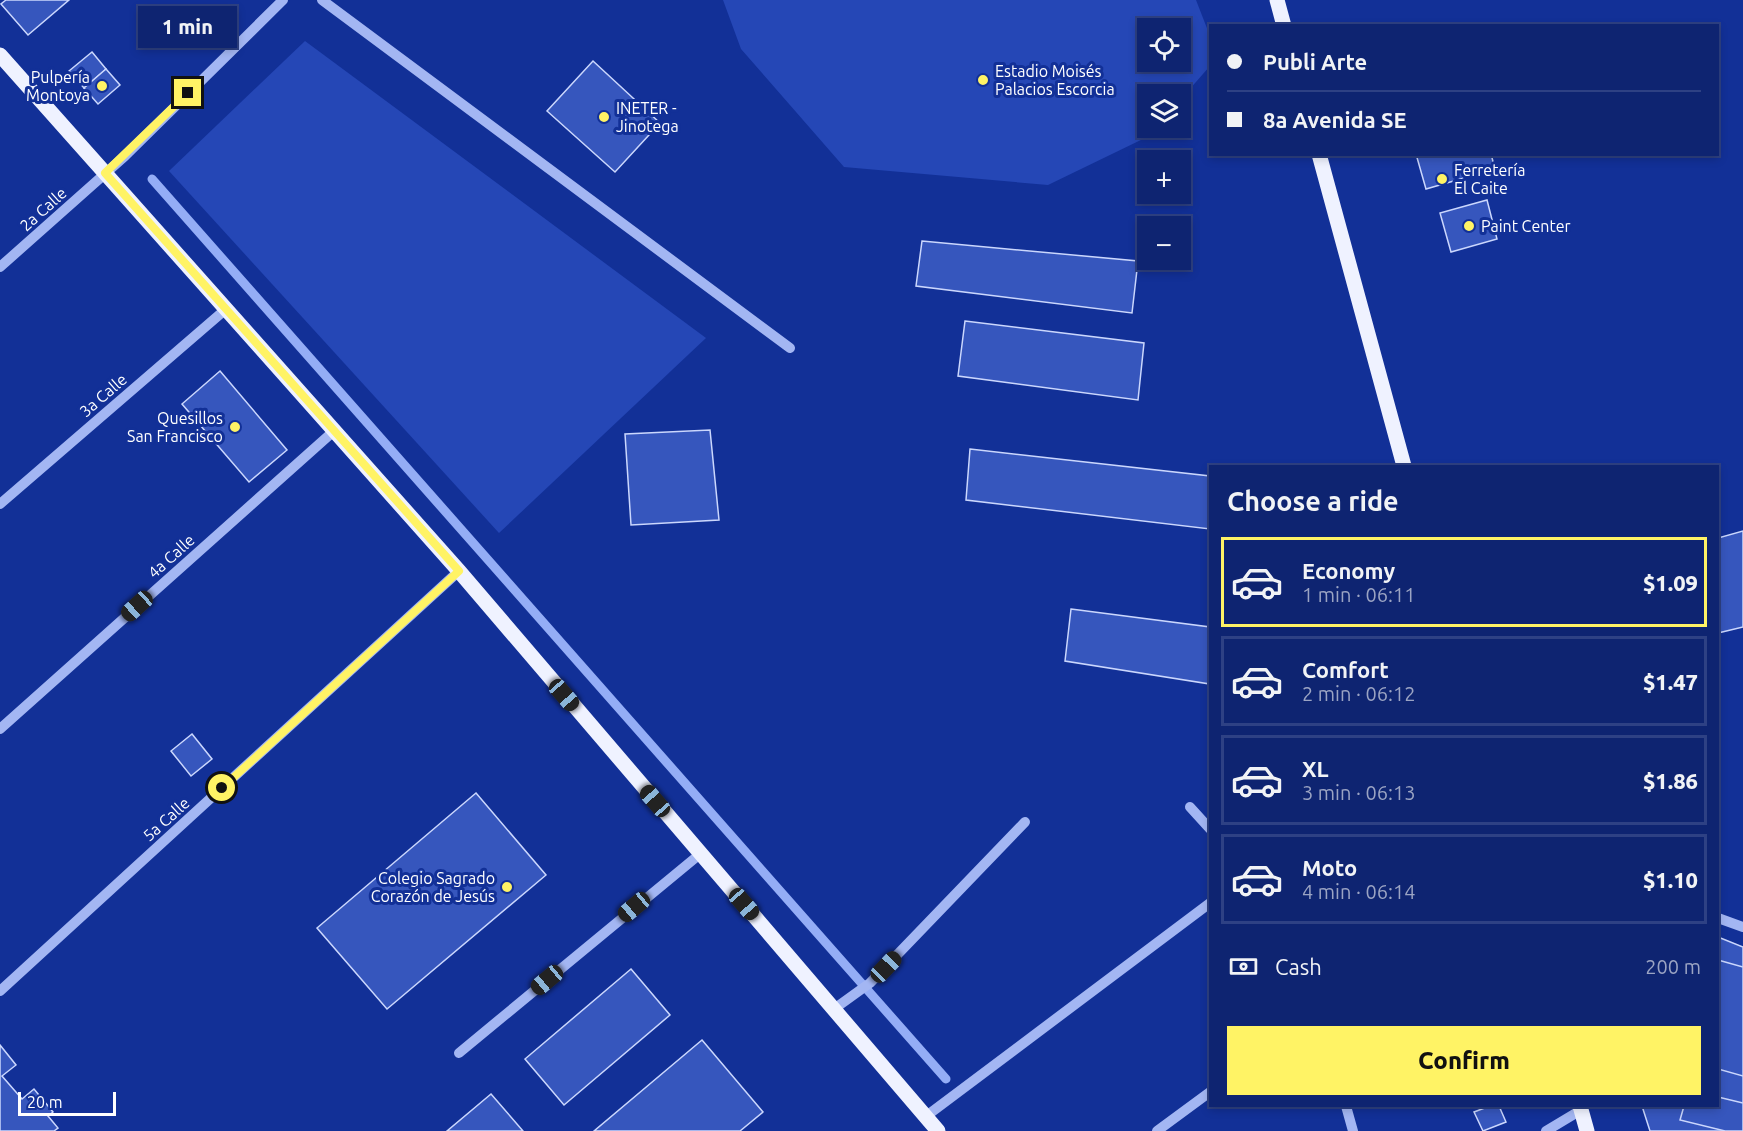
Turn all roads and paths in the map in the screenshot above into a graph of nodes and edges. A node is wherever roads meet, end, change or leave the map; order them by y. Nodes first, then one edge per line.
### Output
1 (283, 0) edge
2 (322, 0) edge
3 (1277, 0) edge
4 (1283, 24) edge
5 (0, 56) edge
6 (1321, 156) edge
7 (105, 173) junction
8 (0, 267) edge
9 (226, 309) junction
10 (790, 348) dead end
11 (334, 430) junction
12 (1404, 465) edge
13 (0, 504) edge
14 (459, 571) junction
15 (0, 729) edge
16 (1190, 807) dead end
17 (1025, 822) dead end
18 (1209, 828) edge
19 (700, 854) junction
20 (1209, 904) edge
21 (1719, 918) edge
22 (1743, 927) edge
23 (0, 991) edge
24 (834, 1009) junction
25 (459, 1053) dead end
26 (1209, 1093) edge
27 (1346, 1107) edge
28 (1580, 1108) edge
29 (925, 1117) junction
30 (938, 1131) edge
31 (1157, 1131) edge
32 (1353, 1131) edge
33 (1546, 1131) edge
34 (1587, 1131) edge

1 - 7 street, 2a Calle
2 - 10 street
3 - 4 main road
5 - 7 main road
6 - 12 main road
7 - 8 street, 2a Calle
7 - 9 main road
9 - 11 main road
9 - 13 street, 3a Calle
11 - 14 main road
11 - 15 street, 4a Calle
14 - 19 main road
14 - 23 street, 5a Calle
16 - 18 street
17 - 24 street
19 - 24 main road
19 - 25 street
20 - 29 street
21 - 22 street
24 - 29 main road
26 - 31 street
27 - 32 street
28 - 33 street
28 - 34 main road
29 - 30 main road

